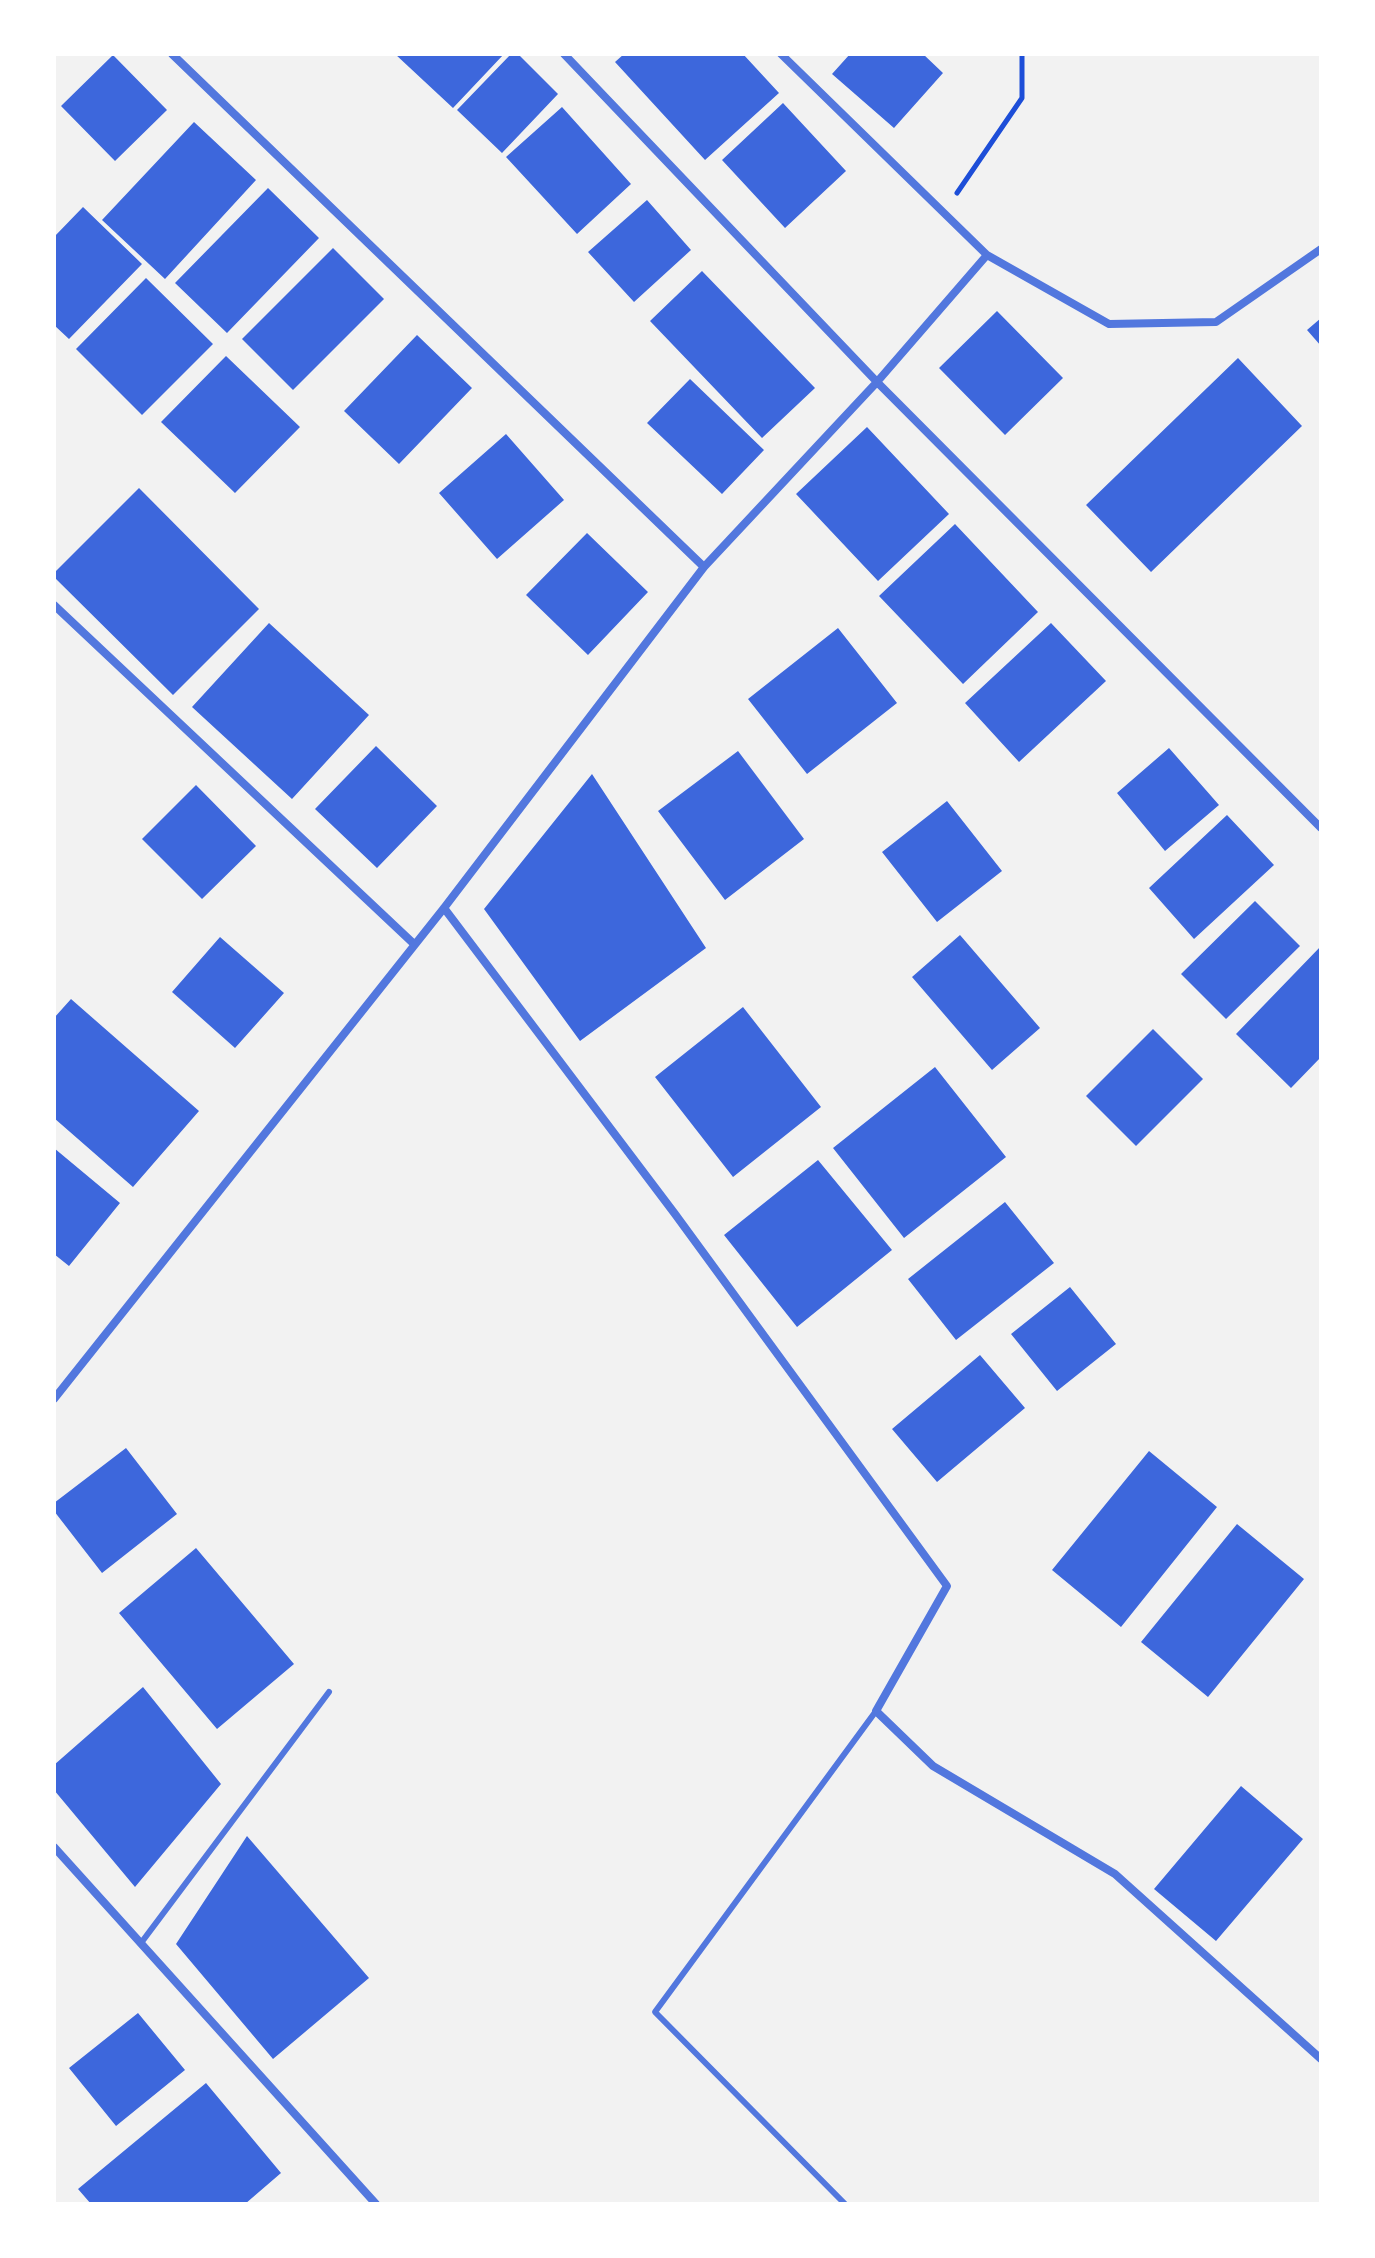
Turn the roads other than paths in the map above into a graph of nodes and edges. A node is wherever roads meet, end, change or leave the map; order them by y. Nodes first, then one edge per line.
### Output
1 (172, 54) edge
2 (564, 54) edge
3 (781, 54) edge
4 (1321, 249) edge
5 (987, 255) junction
6 (877, 382) junction
7 (704, 567) junction
8 (54, 605) edge
9 (1321, 828) edge
10 (444, 908) junction
11 (414, 944) junction
12 (54, 1399) edge
13 (329, 1692) dead end
14 (876, 1711) junction
15 (54, 1847) edge
16 (141, 1943) junction
17 (1321, 2059) edge
18 (376, 2204) edge
19 (845, 2204) edge

1 - 7 street
2 - 6 street
3 - 5 street
4 - 5 street
5 - 6 street
6 - 7 street
6 - 9 street
7 - 10 street
8 - 11 street
10 - 11 street
10 - 14 street
11 - 12 street
13 - 16 lane
14 - 17 street
14 - 19 lane
15 - 16 street
16 - 18 street

